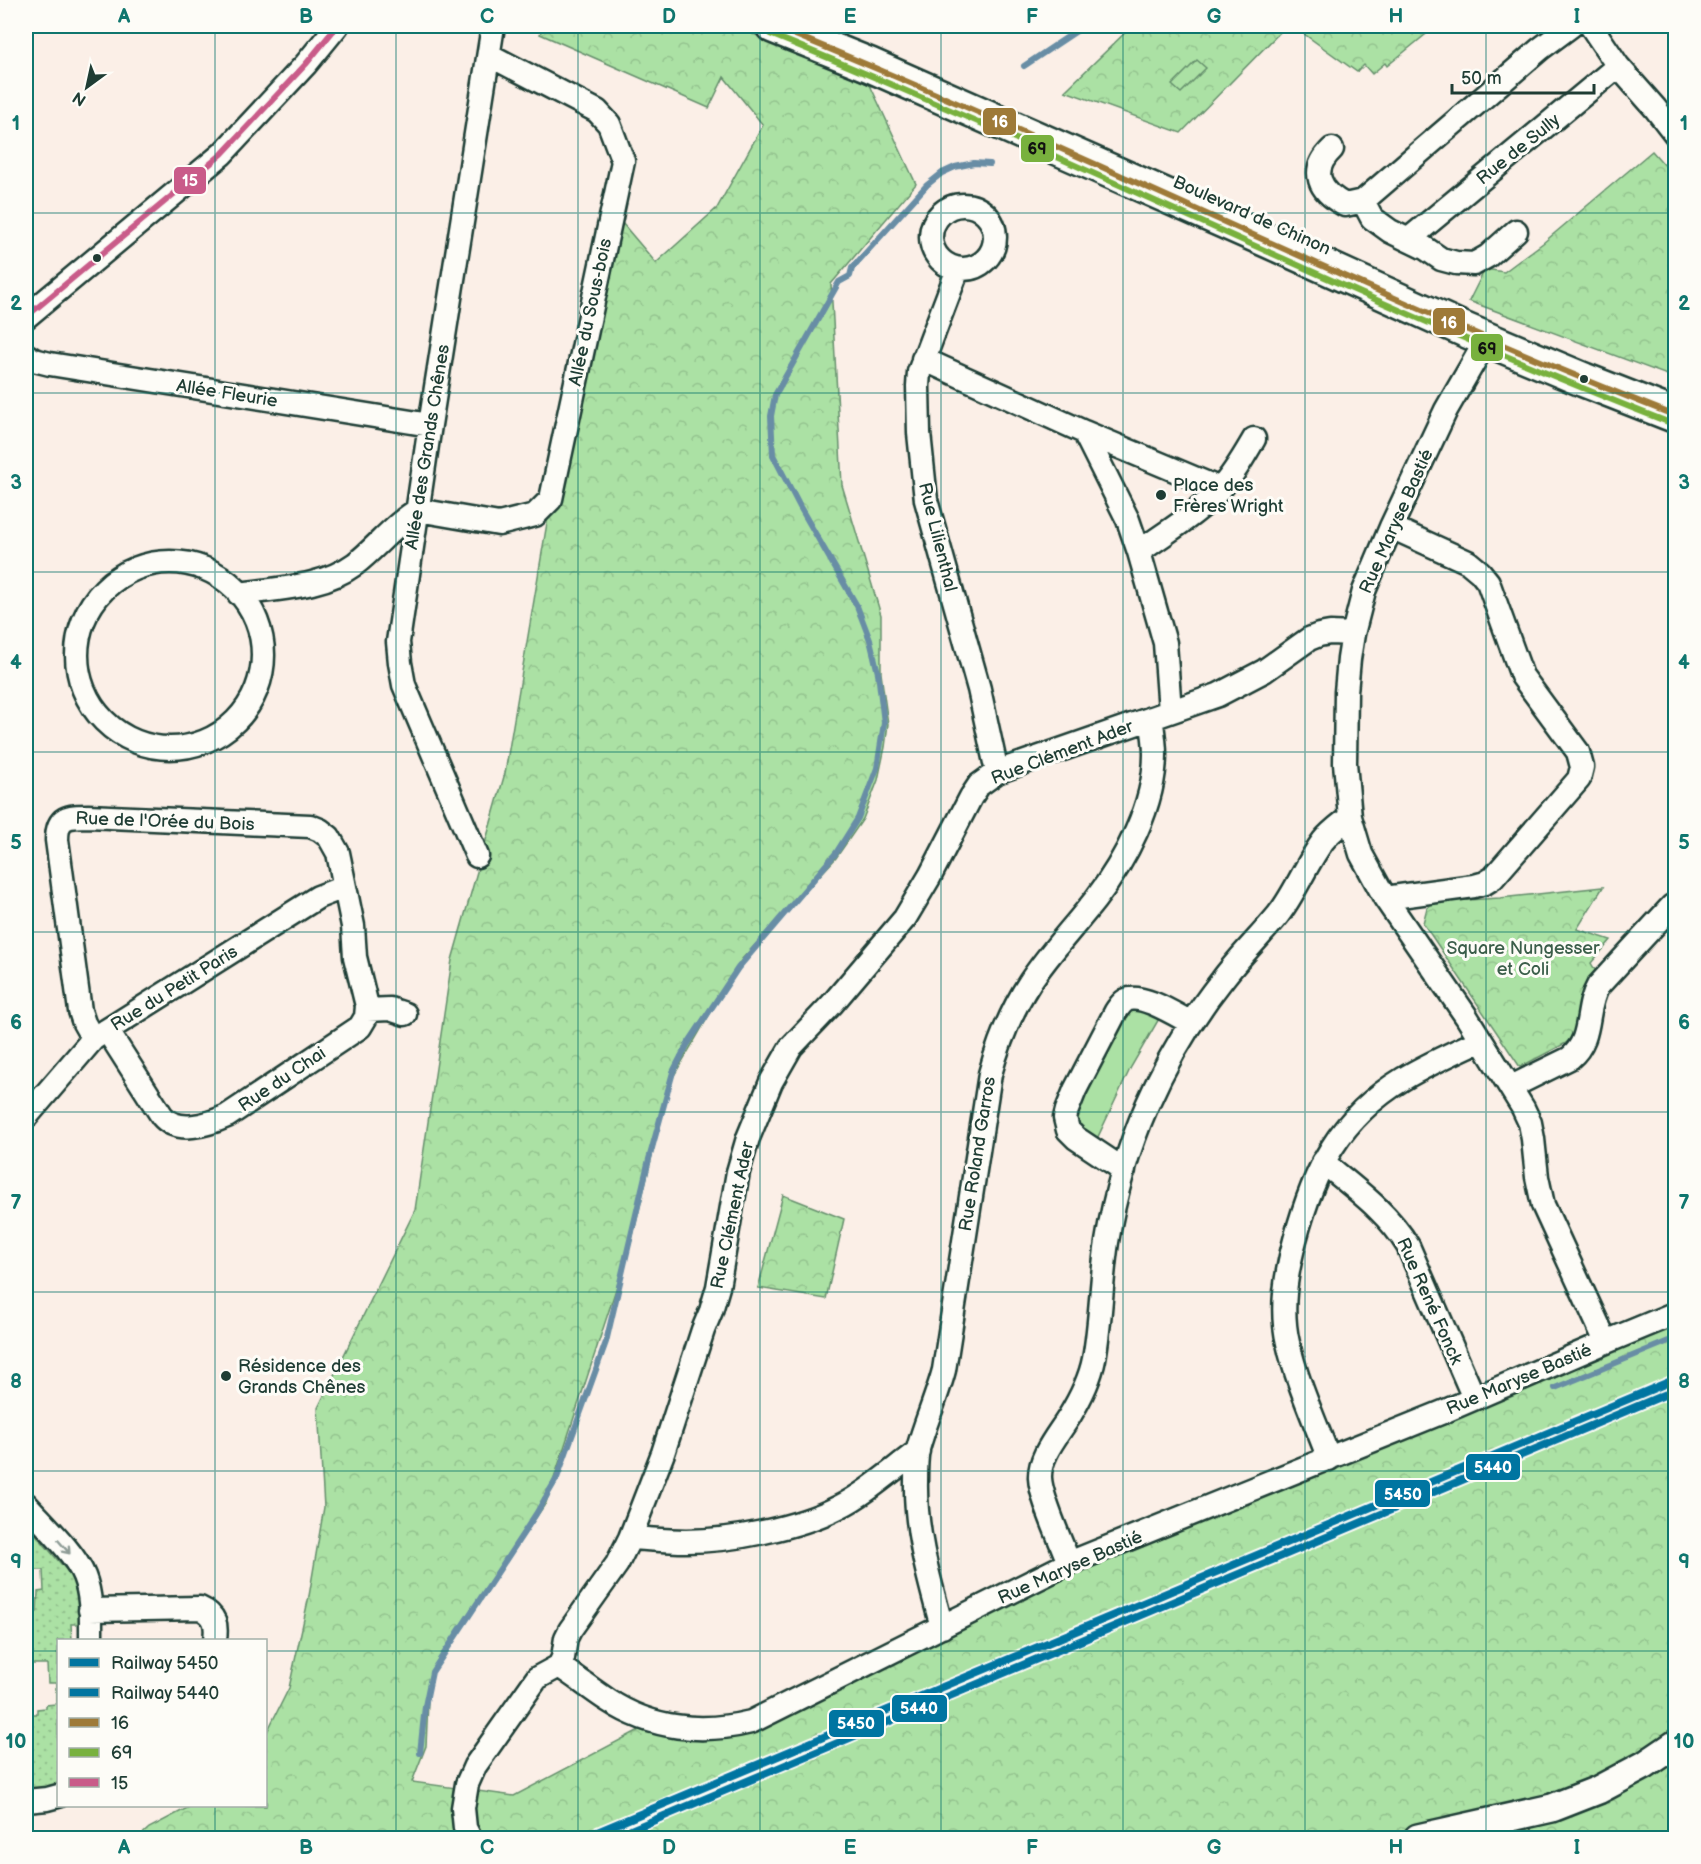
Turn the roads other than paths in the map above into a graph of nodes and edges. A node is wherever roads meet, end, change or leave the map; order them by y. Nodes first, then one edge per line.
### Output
1 (337, 26) edge
2 (493, 26) edge
3 (773, 26) edge
4 (829, 26) edge
5 (1572, 26) edge
6 (1590, 26) edge
7 (489, 55) junction
8 (1618, 66) junction
9 (1676, 135) edge
10 (1332, 149) dead end
11 (1363, 201) junction
12 (1516, 231) dead end
13 (1408, 240) junction
14 (958, 269) dead end
15 (26, 318) edge
16 (1487, 339) junction
17 (26, 355) edge
18 (923, 359) junction
19 (1676, 401) edge
20 (1676, 416) edge
21 (430, 425) junction
22 (1084, 432) junction
23 (1254, 439) dead end
24 (1220, 489) junction
25 (418, 510) junction
26 (1391, 527) junction
27 (1140, 552) junction
28 (239, 594) junction
29 (1353, 634) junction
30 (1161, 715) junction
31 (997, 772) junction
32 (1350, 818) junction
33 (477, 856) dead end
34 (344, 886) junction
35 (1385, 898) junction
36 (1672, 906) dead end
37 (367, 1010) junction
38 (405, 1014) dead end
39 (1191, 1023) junction
40 (100, 1035) junction
41 (1480, 1040) junction
42 (1511, 1088) junction
43 (26, 1117) edge
44 (1323, 1162) junction
45 (1124, 1170) junction
46 (1676, 1313) edge
47 (1606, 1342) junction
48 (1474, 1398) junction
49 (918, 1451) junction
50 (1329, 1459) junction
51 (26, 1504) edge
52 (630, 1538) junction
53 (1069, 1563) junction
54 (90, 1610) junction
55 (942, 1627) junction
56 (91, 1639) edge
57 (215, 1639) edge
58 (559, 1666) junction
59 (1676, 1744) edge
60 (57, 1796) edge
61 (26, 1801) edge
62 (470, 1839) edge
63 (1418, 1839) edge

1 - 15 street
2 - 7 street, Allée des Grands Chênes
3 - 16 main road, Boulevard de Chinon
4 - 19 main road, Boulevard de Chinon
5 - 11 street
6 - 8 street
7 - 21 street, Allée des Grands Chênes
7 - 25 street, Allée du Sous-bois
8 - 9 street
8 - 13 street, Rue de Sully
10 - 11 street
11 - 13 street
12 - 13 street
14 - 18 street, Rue Lilienthal
16 - 20 main road, Boulevard de Chinon
16 - 26 street, Rue Maryse Bastié
17 - 21 street, Allée Fleurie
18 - 22 street
18 - 31 street, Rue Lilienthal
21 - 25 street, Allée des Grands Chênes
22 - 24 street
22 - 27 street, Rue Roland Garros
23 - 24 street
24 - 27 street
25 - 28 street
25 - 33 street, Allée des Grands Chênes
26 - 29 street, Rue Maryse Bastié
26 - 35 street
27 - 30 street, Rue Roland Garros
28 - 28 street
29 - 30 street, Rue Clément Ader
29 - 32 street, Rue Maryse Bastié
30 - 31 street, Rue Clément Ader
30 - 49 street, Rue Roland Garros
31 - 52 street, Rue Clément Ader
32 - 35 street, Rue Maryse Bastié
32 - 39 street
34 - 37 street
34 - 40 street, Rue du Petit Paris
34 - 40 street, Rue de l'Orée du Bois
35 - 41 street, Rue Maryse Bastié
36 - 42 street
37 - 38 street
37 - 40 street, Rue du Chai
39 - 45 street
39 - 45 street
40 - 43 street, Rue du Petit Paris
41 - 42 street, Rue Maryse Bastié
41 - 44 street
42 - 47 street, Rue Maryse Bastié
44 - 48 street, Rue René Fonck
44 - 50 street
45 - 53 street
46 - 47 street
47 - 48 street, Rue Maryse Bastié
48 - 50 street, Rue Maryse Bastié
49 - 52 street
49 - 55 street, Rue Roland Garros
50 - 53 street, Rue Maryse Bastié
51 -> 54 street
52 - 58 street, Rue Clément Ader
53 - 55 street, Rue Maryse Bastié
54 - 56 street
54 - 57 street
55 - 58 street, Rue Maryse Bastié
58 - 62 street
59 - 63 street
60 - 61 street

